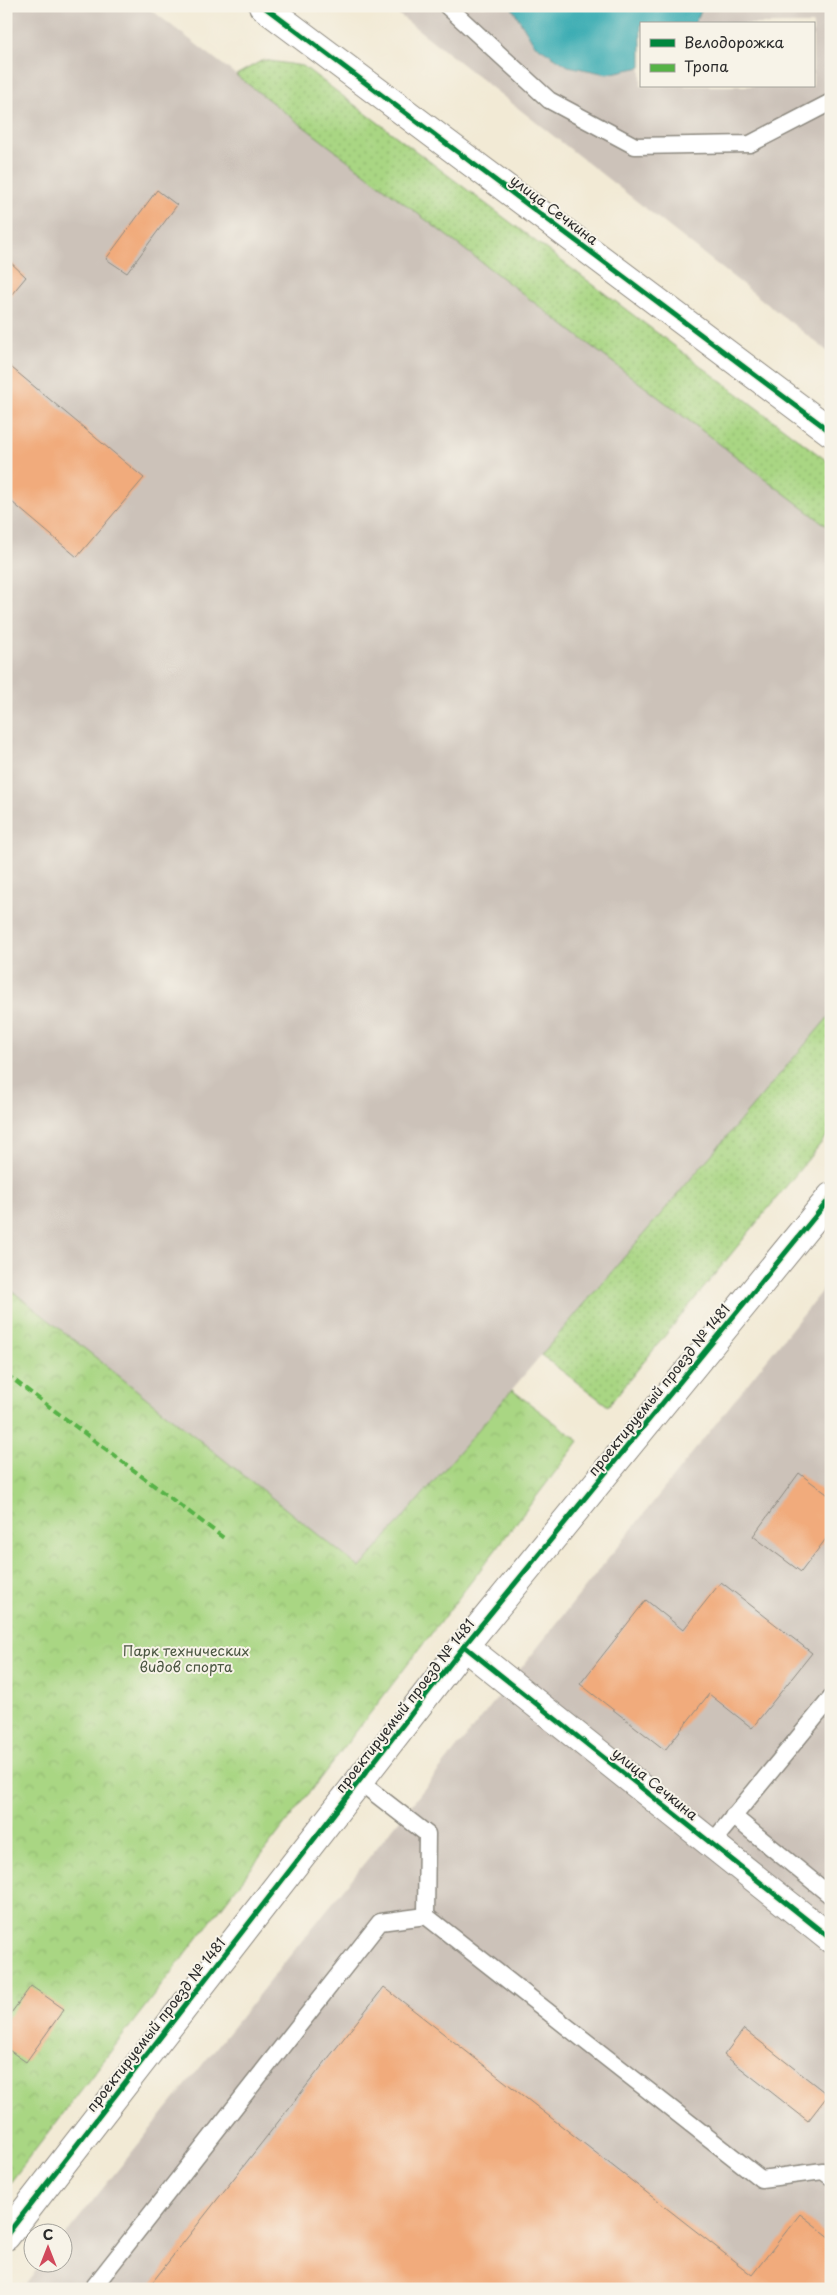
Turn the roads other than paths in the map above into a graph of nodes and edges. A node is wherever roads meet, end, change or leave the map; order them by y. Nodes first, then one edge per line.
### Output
1 (263, 6) edge
2 (447, 6) edge
3 (831, 102) edge
4 (831, 432) edge
5 (831, 1197) edge
6 (464, 1646) junction
7 (831, 1698) edge
8 (360, 1782) junction
9 (733, 1816) junction
10 (711, 1844) junction
11 (831, 1896) edge
12 (426, 1916) junction
13 (831, 1939) edge
14 (831, 2177) edge
15 (6, 2236) edge
16 (92, 2289) edge

1 - 4 street, улица Сечкина
2 - 3 lane
5 - 6 street, проектируемый проезд № 1481
6 - 8 street, проектируемый проезд № 1481
6 - 10 street, улица Сечкина
7 - 9 lane
8 - 12 lane
8 - 15 street, проектируемый проезд № 1481
9 - 10 lane
9 - 11 lane
10 - 13 street, улица Сечкина
12 - 14 lane
12 - 16 lane

